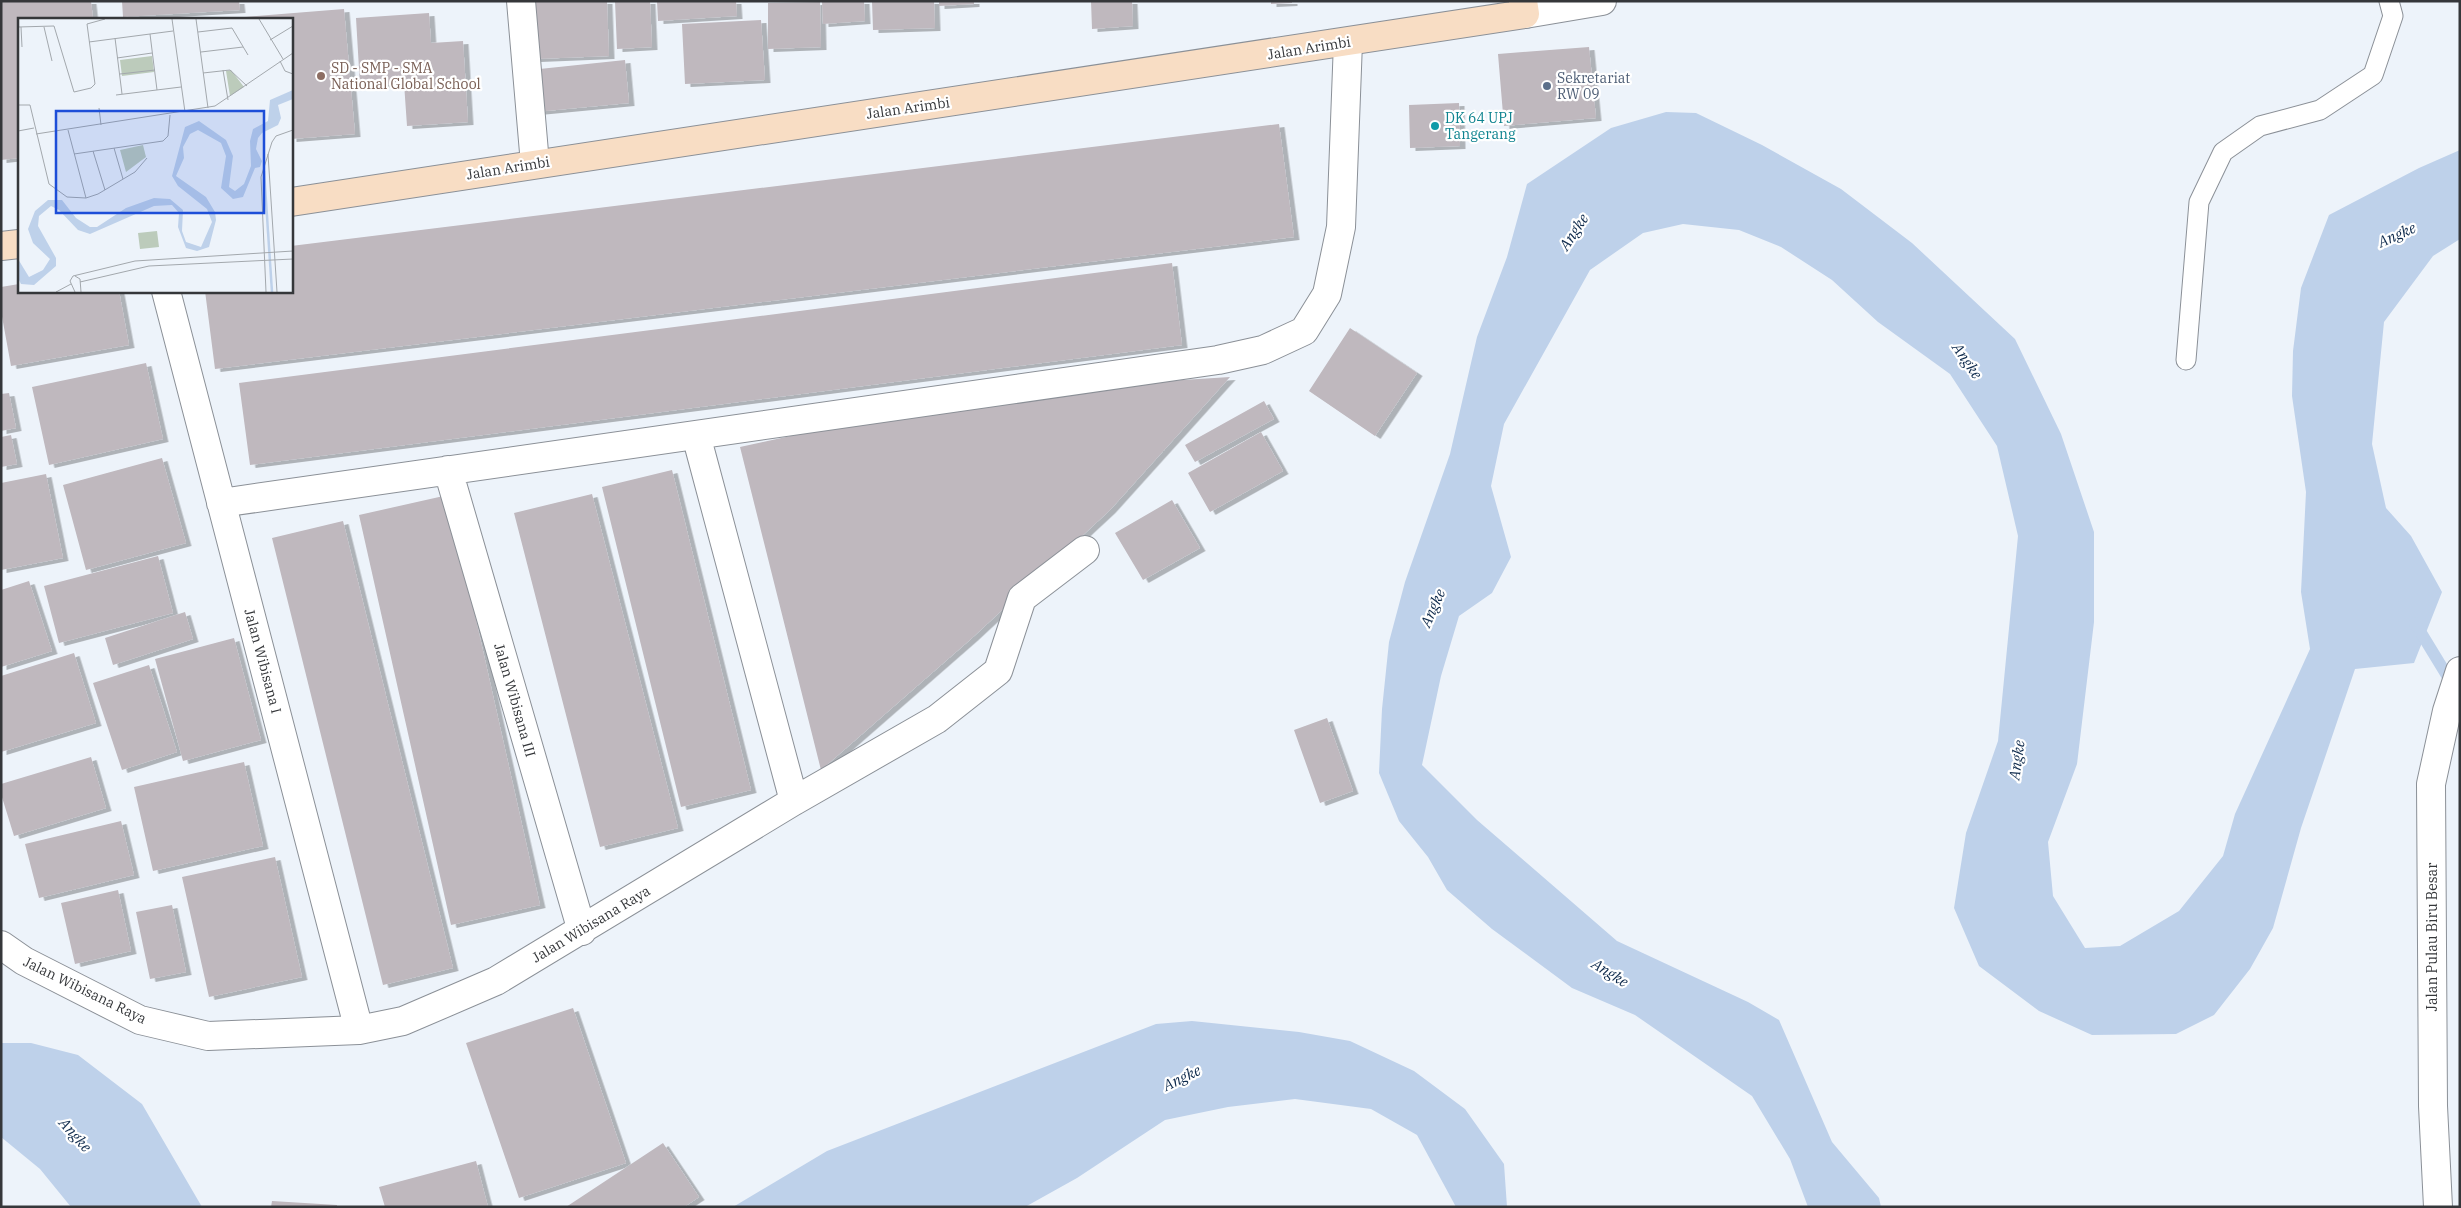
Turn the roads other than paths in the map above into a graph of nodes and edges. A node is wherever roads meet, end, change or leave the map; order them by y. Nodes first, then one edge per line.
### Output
1 (521, 1) edge
2 (1602, 1) edge
3 (2389, 1) edge
4 (1524, 8) edge
5 (1348, 42) junction
6 (535, 164) junction
7 (292, 202) edge
8 (18, 244) edge
9 (1, 246) edge
10 (166, 292) edge
11 (2186, 360) dead end
12 (696, 435) junction
13 (448, 470) junction
14 (221, 503) junction
15 (1085, 550) dead end
16 (2460, 671) edge
17 (794, 801) junction
18 (582, 931) junction
19 (1, 945) edge
20 (359, 1030) junction
21 (2438, 1207) edge

1 - 6 street
2 - 4 street
3 - 11 lane
4 - 5 street, Jalan Arimbi
5 - 6 street, Jalan Arimbi
5 - 12 street
6 - 7 street, Jalan Arimbi
8 - 9 street
10 - 14 street, Jalan Wibisana I
12 - 13 street
12 - 17 street
13 - 14 street
13 - 18 street, Jalan Wibisana III
14 - 20 street, Jalan Wibisana I
15 - 17 street, Jalan Wibisana Raya
16 - 21 street, Jalan Pulau Biru Besar
17 - 18 street, Jalan Wibisana Raya
18 - 20 street, Jalan Wibisana Raya
19 - 20 street, Jalan Wibisana Raya

